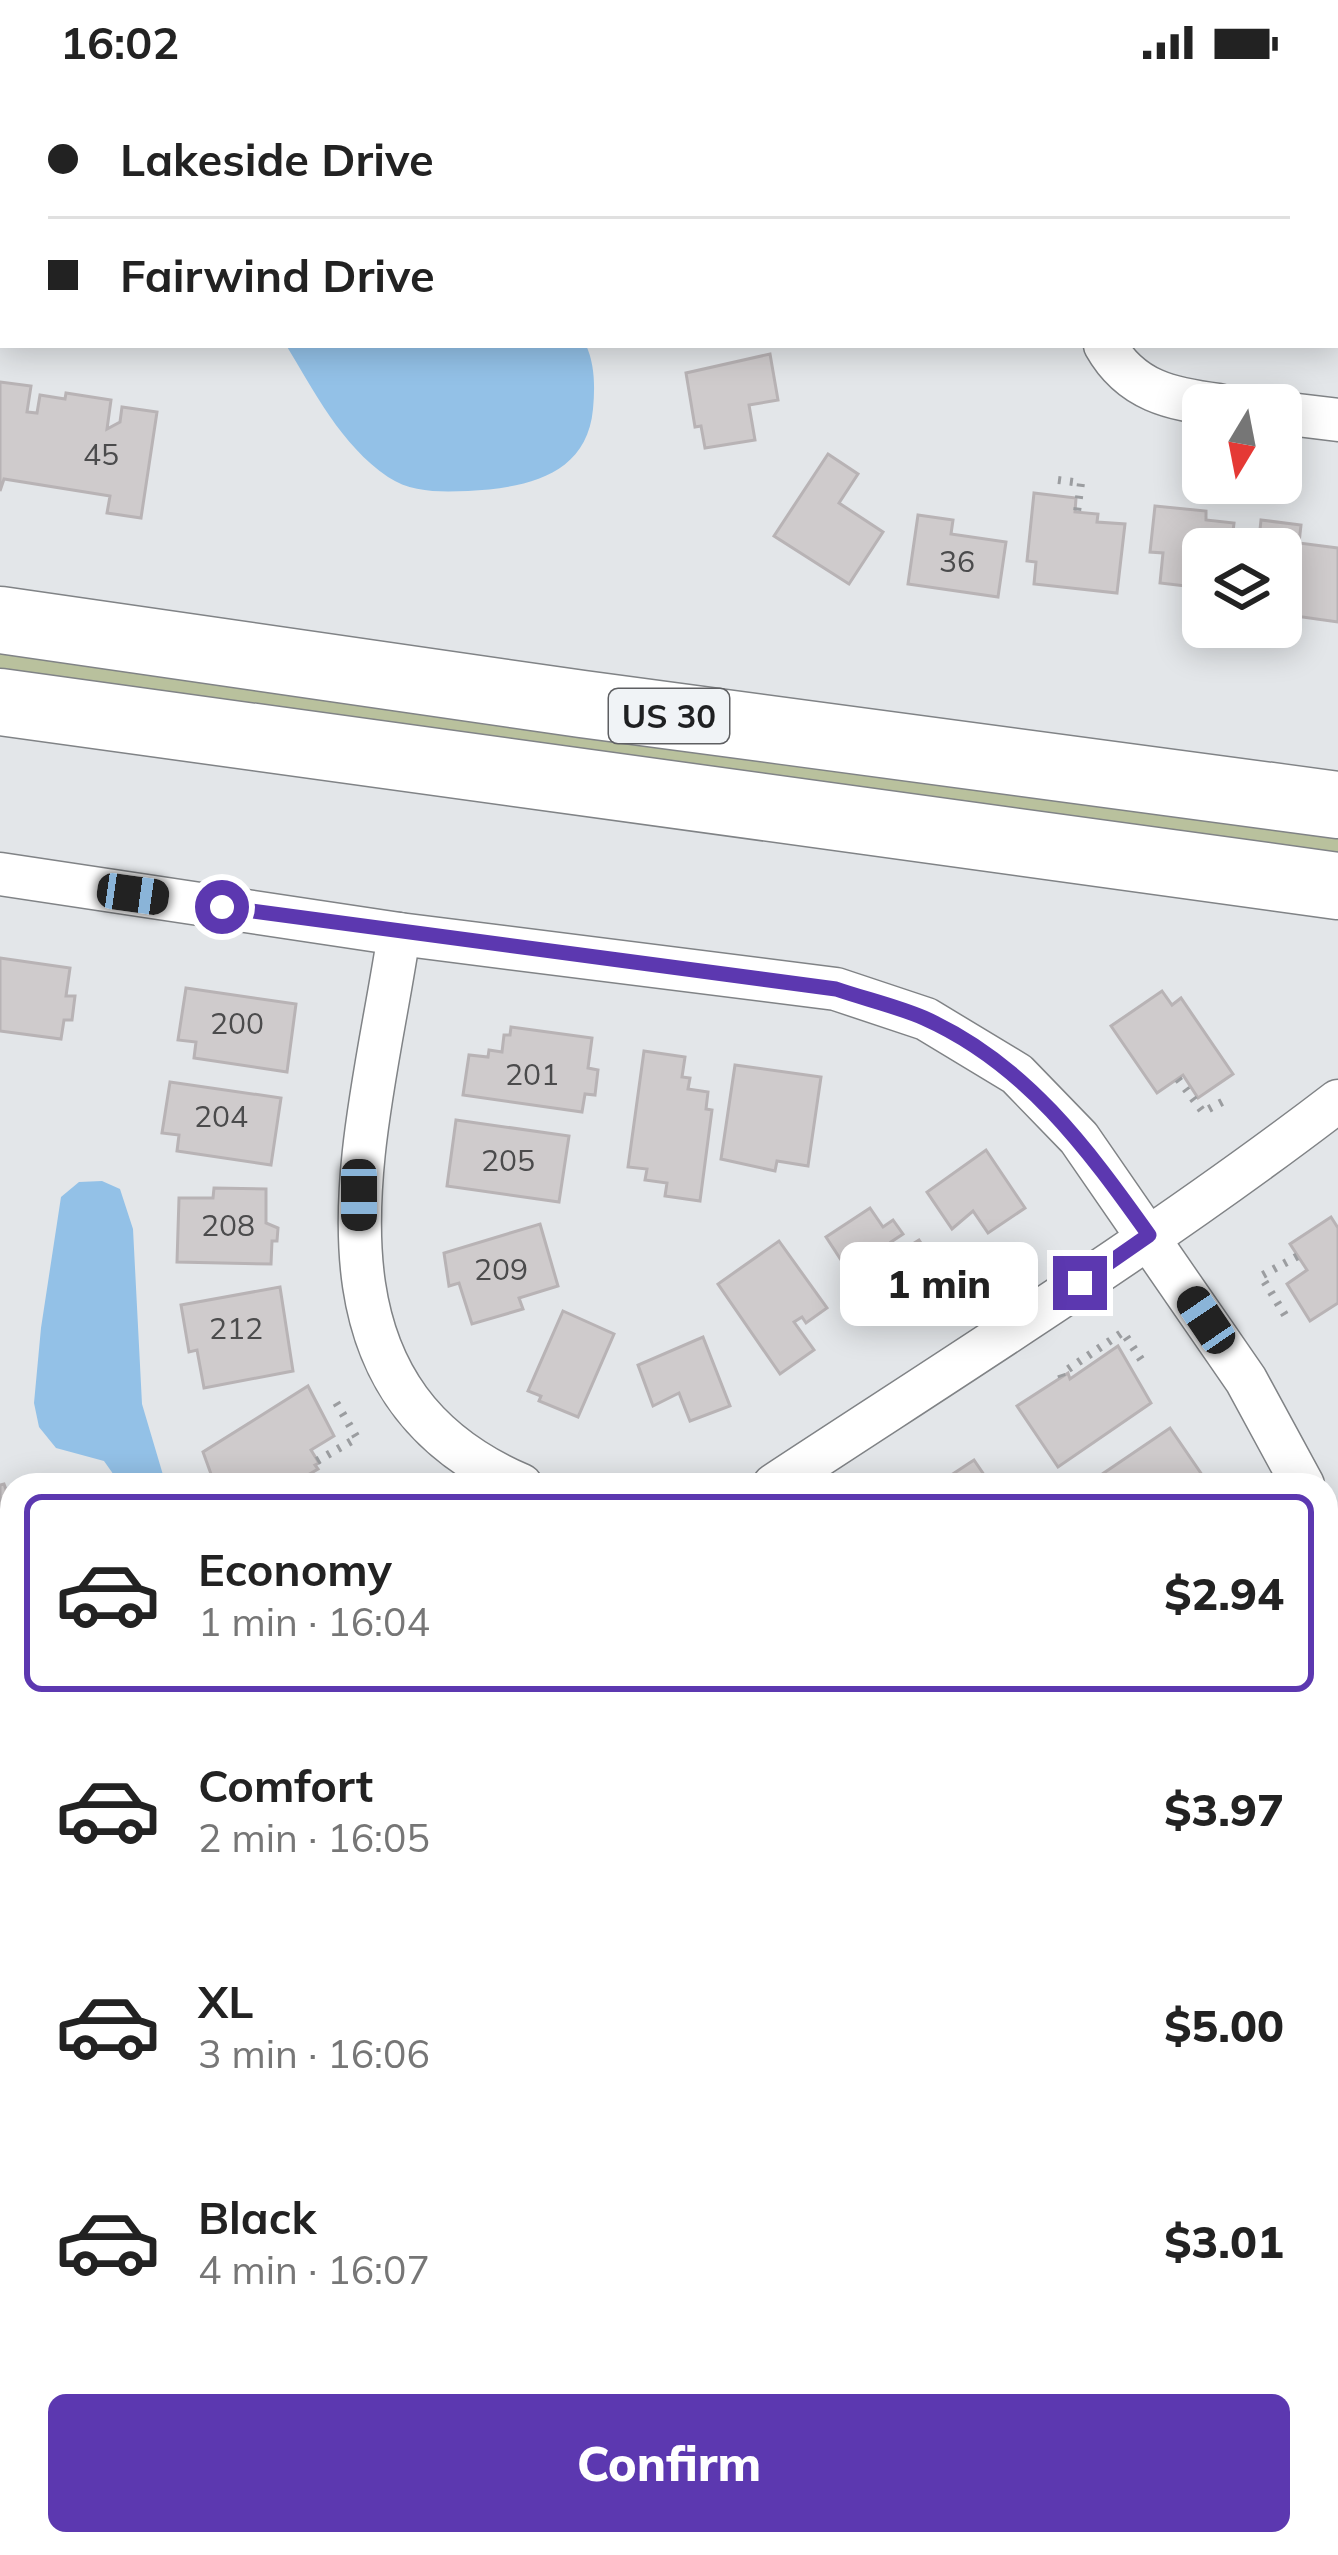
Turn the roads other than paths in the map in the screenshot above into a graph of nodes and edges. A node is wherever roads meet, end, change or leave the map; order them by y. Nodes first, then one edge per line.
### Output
1 (1108, 348) edge
2 (1182, 401) edge
3 (1302, 415) edge
4 (1338, 420) edge
5 (0, 620) edge
6 (0, 702) edge
7 (1338, 805) edge
8 (0, 874) edge
9 (1338, 886) edge
10 (400, 934) junction
11 (1338, 1101) edge
12 (1149, 1235) junction
13 (493, 1473) edge
14 (792, 1473) edge
15 (1297, 1473) edge

1 - 2 street
3 - 4 street
5 - 7 main road, US 30
6 - 9 main road, US 30
8 - 10 street
10 - 12 street
10 - 13 street
11 - 12 street
12 - 14 street
12 - 15 street

